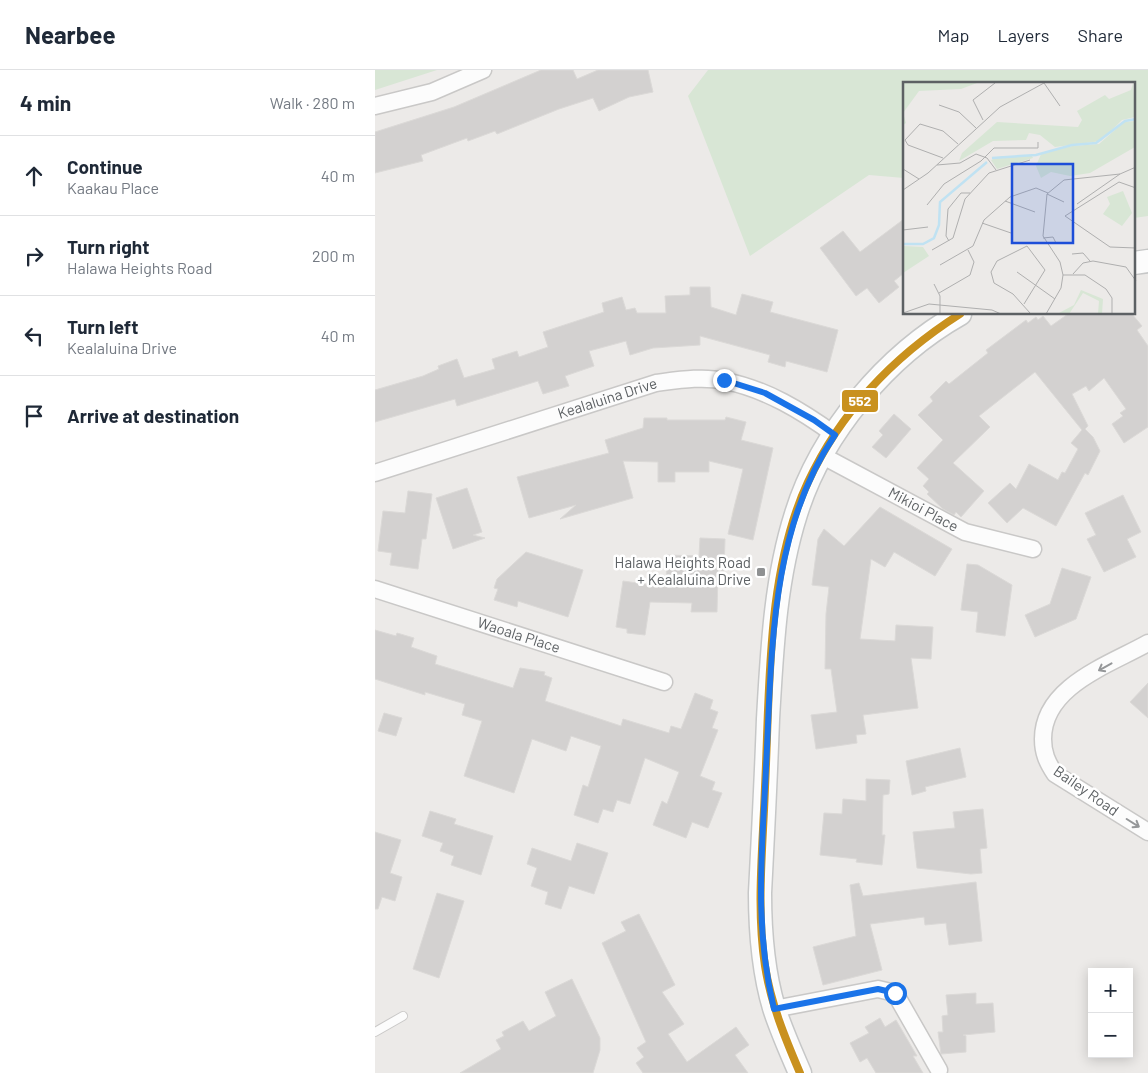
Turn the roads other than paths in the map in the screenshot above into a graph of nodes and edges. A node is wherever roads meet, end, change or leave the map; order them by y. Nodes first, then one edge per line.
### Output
1 (483, 70) edge
2 (375, 106) edge
3 (1148, 262) edge
4 (1135, 263) edge
5 (958, 315) edge
6 (835, 435) junction
7 (821, 455) junction
8 (375, 474) edge
9 (1033, 549) dead end
10 (375, 589) edge
11 (1148, 644) edge
12 (664, 682) dead end
13 (1148, 832) edge
14 (774, 1009) junction
15 (403, 1016) dead end
16 (375, 1032) edge
17 (939, 1070) dead end
18 (801, 1073) edge

1 - 2 street
3 - 4 street
5 - 6 street
6 - 7 street
6 - 8 street, Kealaluina Drive
7 - 9 street, Mikioi Place
7 - 14 street
10 - 12 street, Waoala Place
11 -> 13 street, Bailey Road
14 - 17 street
14 - 18 street
15 - 16 lane

